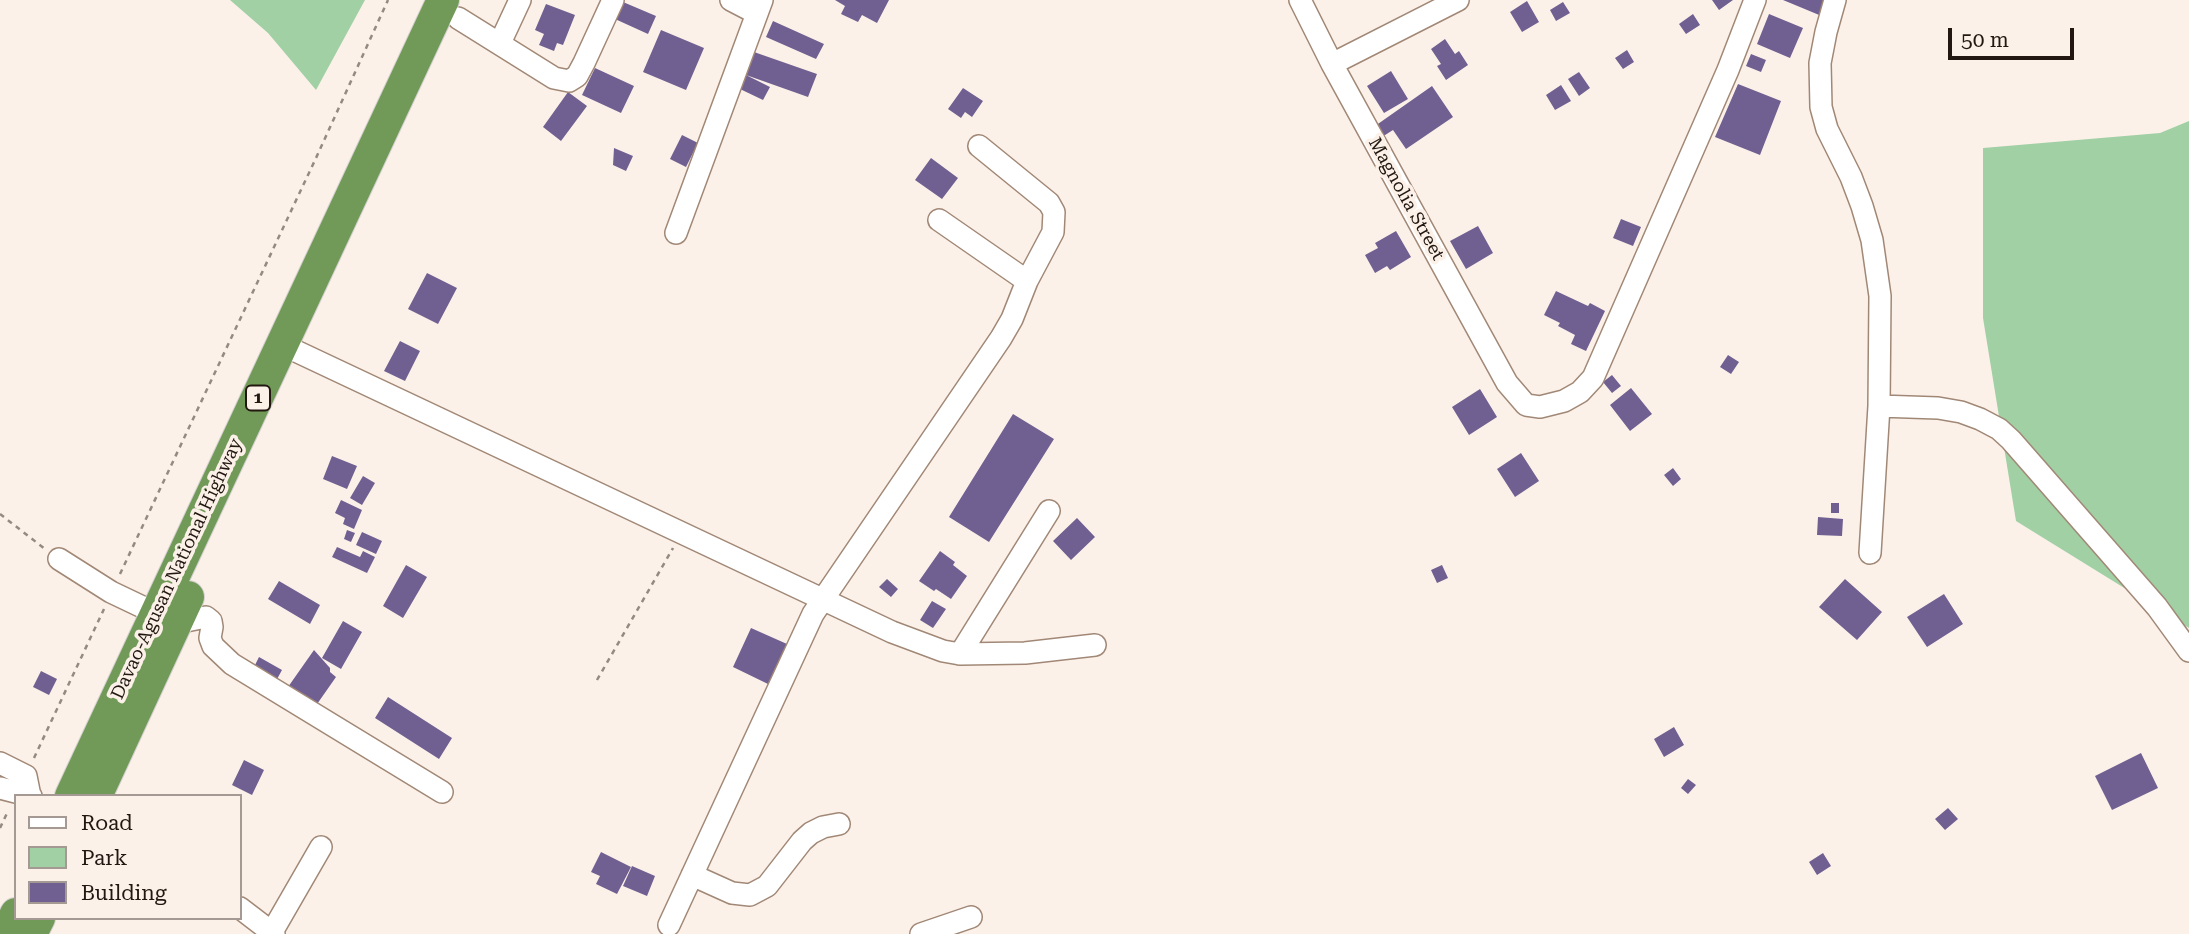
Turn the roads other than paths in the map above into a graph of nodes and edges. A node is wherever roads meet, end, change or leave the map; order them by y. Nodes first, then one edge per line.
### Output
1 (520, 0) edge
2 (613, 0) edge
3 (731, 0) edge
4 (1300, 0) edge
5 (1755, 0) edge
6 (1835, 0) edge
7 (1444, 3) edge
8 (456, 6) edge
9 (759, 6) edge
10 (500, 43) junction
11 (1332, 64) junction
12 (979, 146) dead end
13 (939, 220) dead end
14 (676, 233) dead end
15 (1027, 281) junction
16 (293, 349) junction
17 (1879, 406) junction
18 (1049, 511) dead end
19 (1870, 553) dead end
20 (59, 559) road end
21 (822, 599) junction
22 (166, 618) junction
23 (1095, 645) dead end
24 (2189, 651) edge
25 (952, 652) junction
26 (0, 763) edge
27 (21, 789) edge
28 (442, 792) dead end
29 (72, 794) edge
30 (97, 794) edge
31 (839, 824) dead end
32 (321, 847) dead end
33 (692, 876) junction
34 (242, 910) edge
35 (971, 917) dead end
36 (31, 921) edge
37 (669, 925) dead end
38 (273, 933) edge
39 (6, 934) edge
40 (921, 934) edge

1 - 10 street
2 - 10 street
3 - 9 street
4 - 11 street, Magnolia Street
5 - 11 street, Magnolia Street
6 - 17 street
7 - 11 street
8 - 10 street
8 - 16 highway, Davao-Agusan National Highway / 1
9 - 14 street
12 - 15 street
13 - 15 street
15 - 21 street
16 - 21 street
16 - 22 highway, Davao-Agusan National Highway / 1
17 - 19 street
17 - 24 street
18 - 25 street
20 - 22 street
21 - 25 street
21 - 33 street
22 - 28 street
22 - 29 highway, Davao-Agusan National Highway / 1
22 - 30 highway, Davao-Agusan National Highway / 1
23 - 25 street
26 - 27 street
31 - 33 street
32 - 38 street
33 - 37 street
34 - 38 street
35 - 40 street
36 - 39 highway

